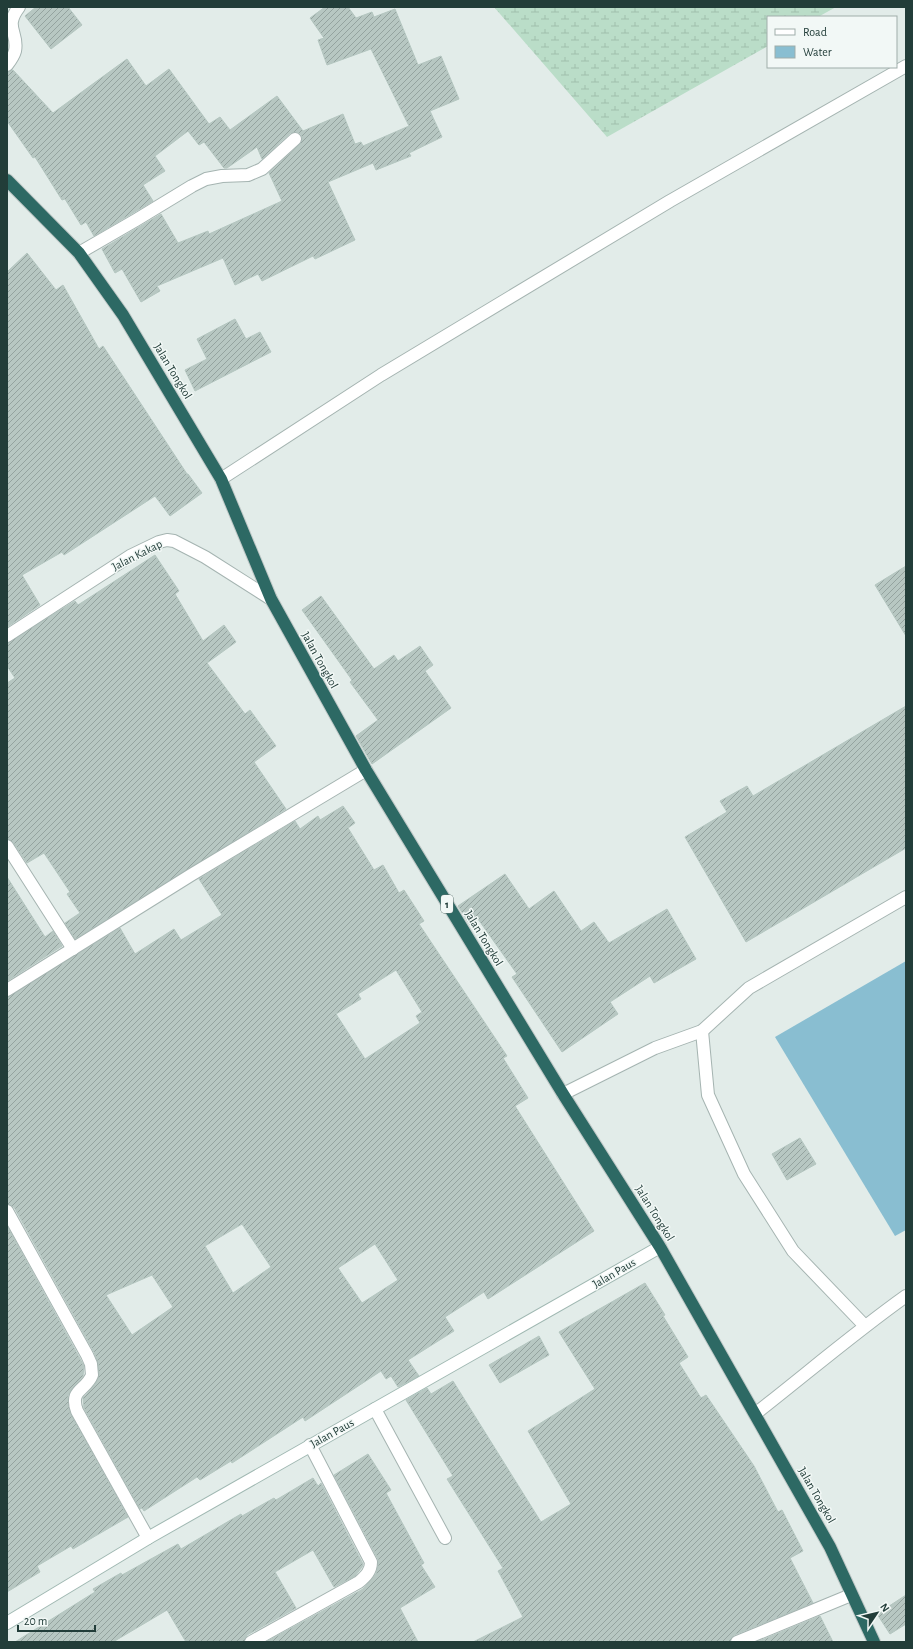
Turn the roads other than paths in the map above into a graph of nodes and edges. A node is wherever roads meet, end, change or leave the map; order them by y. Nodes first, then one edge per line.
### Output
1 (19, 7) edge
2 (7, 65) edge
3 (906, 66) edge
4 (295, 139) dead end
5 (7, 180) edge
6 (79, 253) junction
7 (221, 479) junction
8 (271, 599) junction
9 (7, 636) edge
10 (366, 770) junction
11 (7, 846) edge
12 (906, 897) edge
13 (73, 949) junction
14 (7, 990) edge
15 (702, 1031) junction
16 (563, 1094) junction
17 (7, 1211) edge
18 (660, 1247) junction
19 (906, 1296) edge
20 (865, 1326) junction
21 (375, 1409) junction
22 (755, 1414) junction
23 (310, 1446) junction
24 (148, 1538) junction
25 (445, 1538) dead end
26 (851, 1595) junction
27 (7, 1623) edge
28 (251, 1642) edge
29 (737, 1642) edge
30 (874, 1642) edge

1 - 2 street
3 - 7 street
4 - 6 street
5 - 6 highway, Jalan Tongkol / 1
6 - 7 highway, Jalan Tongkol / 1
7 - 8 highway, Jalan Tongkol / 1
8 - 9 street, Jalan Kakap
8 - 10 highway, Jalan Tongkol / 1
10 - 13 street
10 - 16 highway, Jalan Tongkol / 1
11 - 13 street
12 - 15 street
13 - 14 street
15 - 16 street
15 - 20 street
16 - 18 highway, Jalan Tongkol / 1
17 - 24 street
18 - 21 street, Jalan Paus
18 - 22 highway, Jalan Tongkol / 1
19 - 20 street
20 - 22 street
21 - 23 street, Jalan Paus
21 - 25 street
22 - 26 highway, Jalan Tongkol / 1
23 - 24 street, Jalan Paus
23 - 28 street
24 - 27 street, Jalan Paus
26 - 29 street
26 - 30 highway, Jalan Tongkol / 1

